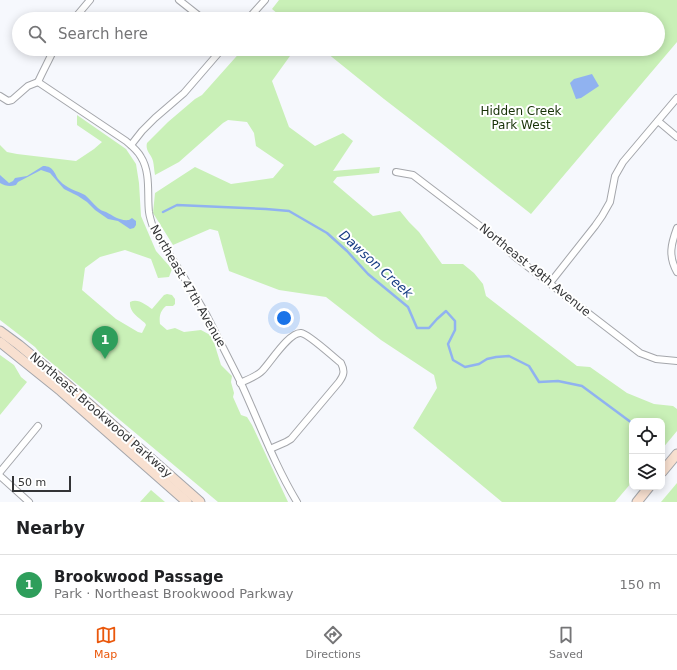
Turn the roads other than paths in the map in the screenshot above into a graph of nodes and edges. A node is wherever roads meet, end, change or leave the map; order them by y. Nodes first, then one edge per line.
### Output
1 (90, 0) edge
2 (179, 0) edge
3 (265, 0) edge
4 (80, 12) edge
5 (194, 12) edge
6 (254, 12) edge
7 (51, 56) edge
8 (216, 56) edge
9 (38, 82) junction
10 (0, 96) edge
11 (677, 98) edge
12 (658, 121) junction
13 (677, 137) edge
14 (131, 145) junction
15 (396, 172) dead end
16 (677, 228) edge
17 (677, 272) edge
18 (550, 283) junction
19 (0, 331) edge
20 (0, 342) edge
21 (677, 361) edge
22 (240, 383) junction
23 (38, 426) dead end
24 (270, 449) junction
25 (677, 454) edge
26 (665, 468) edge
27 (0, 472) edge
28 (0, 476) edge
29 (647, 490) edge
30 (29, 502) edge
31 (187, 502) edge
32 (200, 502) edge
33 (297, 502) edge
34 (637, 502) edge

1 - 4 street
2 - 5 street
3 - 6 street
7 - 9 street
8 - 14 street
9 - 10 street
9 - 14 street, Northeast 47th Avenue
11 - 12 street
12 - 13 street
12 - 18 street
14 - 22 street, Northeast 47th Avenue
15 - 18 street, Northeast 49th Avenue
16 - 17 street
18 - 21 street, Northeast 49th Avenue
19 - 32 main road, Northeast Brookwood Parkway
20 - 31 main road, Northeast Brookwood Parkway
22 - 24 street, Northeast 47th Avenue
22 - 24 street
23 - 27 street
24 - 33 street, Northeast 47th Avenue
25 - 26 main road
28 - 30 street
29 - 34 main road

